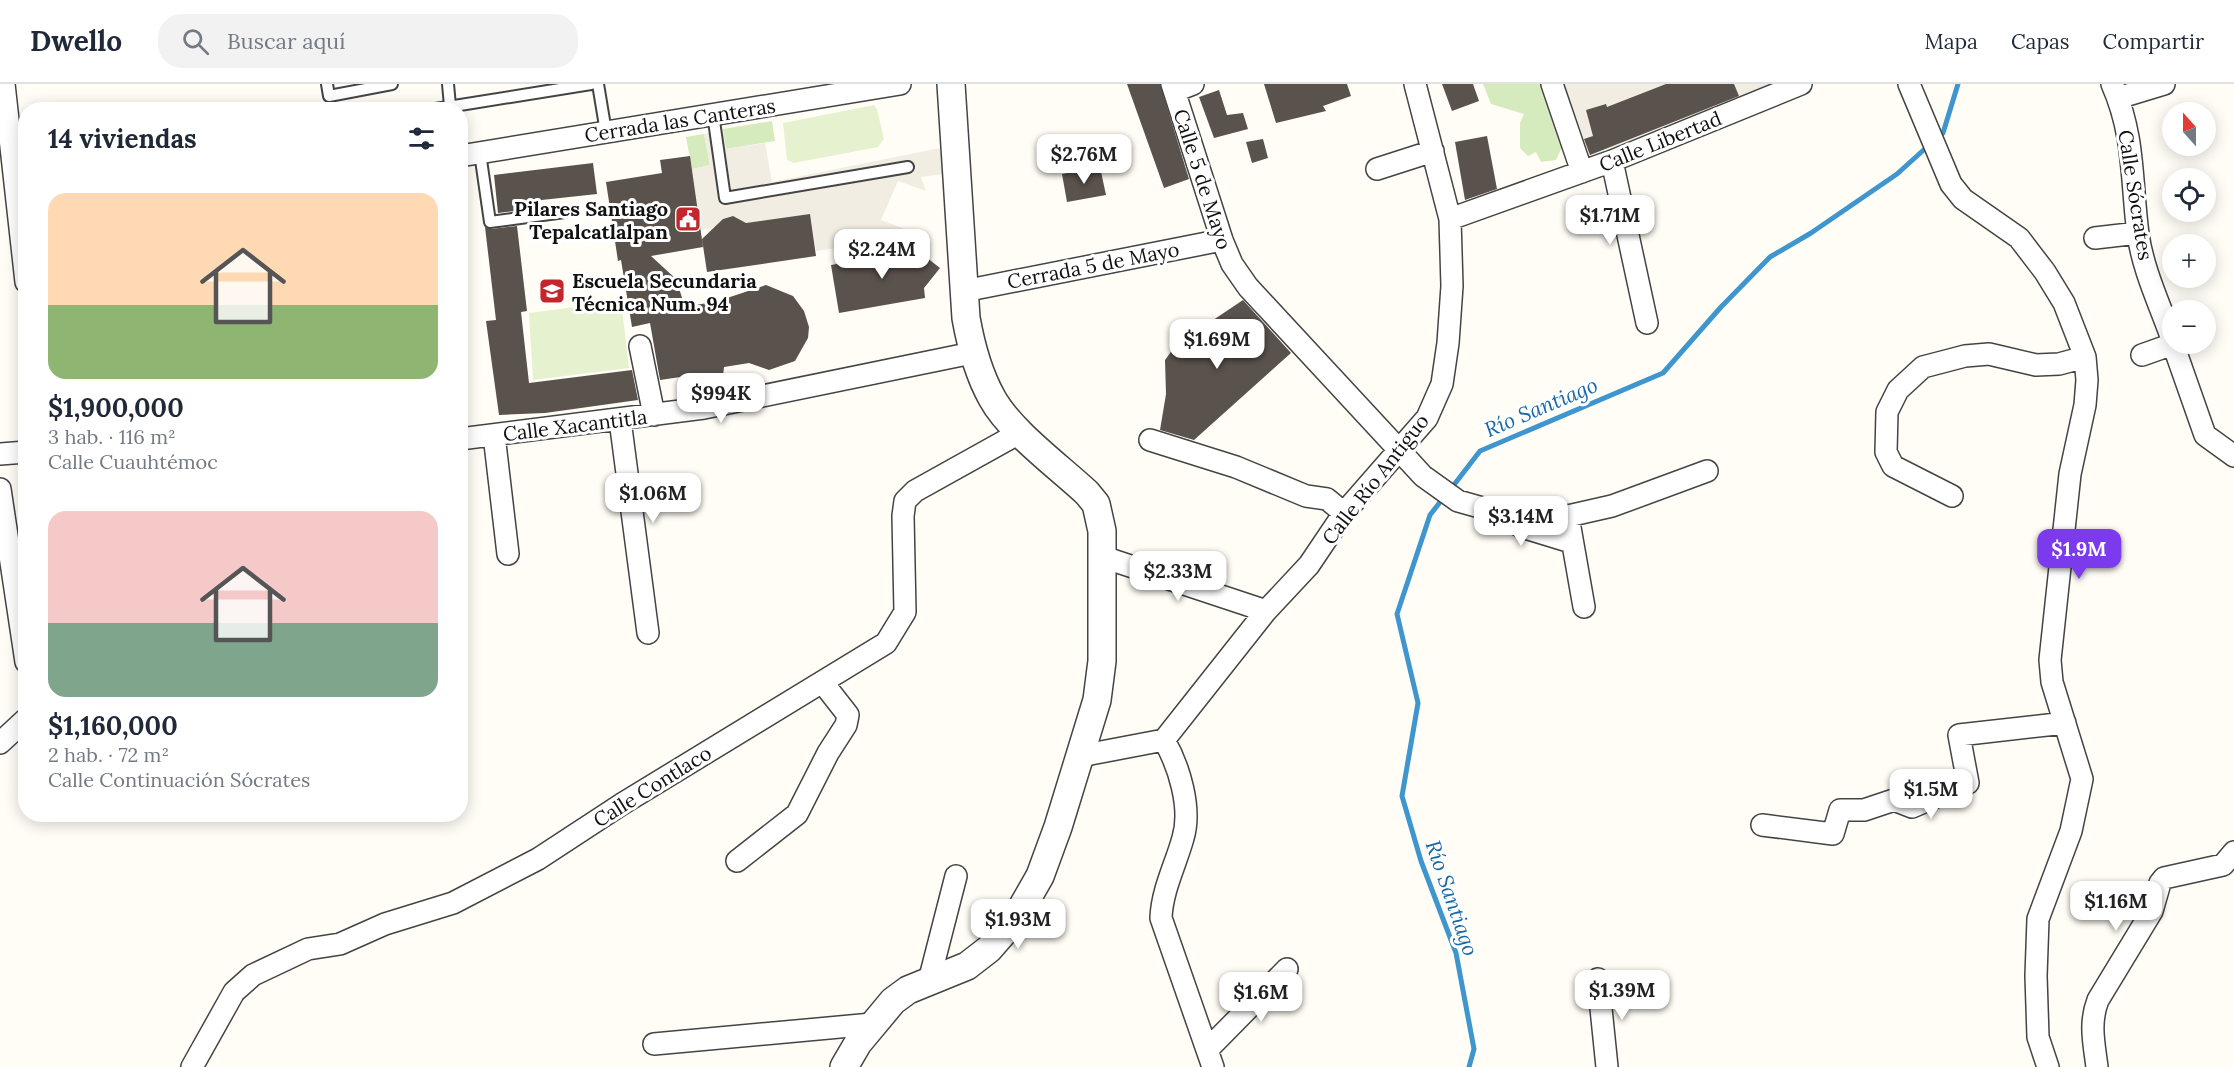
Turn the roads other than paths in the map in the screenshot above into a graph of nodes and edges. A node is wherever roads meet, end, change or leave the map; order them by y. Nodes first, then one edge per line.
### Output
1 (4, 84) edge
2 (327, 84) edge
3 (392, 84) edge
4 (448, 84) edge
5 (591, 84) edge
6 (598, 84) edge
7 (900, 84) edge
8 (951, 84) edge
9 (1415, 84) edge
10 (1552, 84) edge
11 (1801, 84) edge
12 (1909, 84) edge
13 (2164, 84) edge
14 (1180, 86) edge
15 (2115, 91) edge
16 (450, 102) edge
17 (468, 103) edge
18 (713, 114) junction
19 (606, 132) junction
20 (1434, 151) junction
21 (470, 154) edge
22 (1612, 161) junction
23 (908, 167) dead end
24 (1377, 170) dead end
25 (1582, 172) junction
26 (18, 210) edge
27 (565, 212) dead end
28 (1450, 219) junction
29 (2138, 233) junction
30 (2094, 238) dead end
31 (1222, 240) junction
32 (964, 291) junction
33 (2162, 311) edge
34 (1647, 323) dead end
35 (640, 346) dead end
36 (2162, 346) edge
37 (972, 353) junction
38 (2142, 354) dead end
39 (2177, 354) edge
40 (2085, 357) junction
41 (654, 415) junction
42 (620, 420) junction
43 (1021, 432) junction
44 (494, 435) junction
45 (468, 438) edge
46 (1150, 440) dead end
47 (1400, 451) junction
48 (18, 453) edge
49 (0, 454) edge
50 (2234, 456) edge
51 (1707, 471) dead end
52 (0, 489) edge
53 (1952, 496) dead end
54 (1490, 510) junction
55 (1344, 513) junction
56 (1568, 516) junction
57 (1571, 542) junction
58 (508, 554) dead end
59 (1103, 557) junction
60 (1584, 607) dead end
61 (18, 609) edge
62 (1266, 611) junction
63 (648, 633) dead end
64 (823, 683) junction
65 (2066, 723) junction
66 (18, 726) edge
67 (1164, 740) junction
68 (0, 743) edge
69 (1080, 756) junction
70 (1762, 825) dead end
71 (2234, 852) edge
72 (738, 861) dead end
73 (956, 876) dead end
74 (1287, 969) dead end
75 (1598, 979) dead end
76 (929, 981) junction
77 (872, 1024) junction
78 (654, 1044) dead end
79 (1210, 1058) edge
80 (192, 1067) edge
81 (844, 1067) edge
82 (1607, 1067) edge
83 (2048, 1067) edge
84 (2097, 1067) edge

1 - 26 street
2 - 3 lane
4 - 16 lane
5 - 17 lane
6 - 19 lane
7 - 18 street, Cerrada las Canteras
8 - 32 street
9 - 20 street, Calle Río Antiguo
10 - 25 street
11 - 22 street, Calle Libertad
12 - 40 street
13 - 15 street
14 - 31 street, Calle 5 de Mayo
15 - 29 street, Calle Sócrates
18 - 19 street, Cerrada las Canteras
18 - 23 lane
19 - 21 street, Cerrada las Canteras
20 - 24 street
20 - 28 street, Calle Río Antiguo
21 - 27 lane
22 - 25 street, Calle Libertad
22 - 34 street
25 - 28 street, Calle Libertad
28 - 47 street, Calle Río Antiguo
29 - 30 street
29 - 33 street, Calle Sócrates
31 - 32 street, Cerrada 5 de Mayo
31 - 47 street, Calle 5 de Mayo
32 - 37 street
35 - 41 street
36 - 38 street
37 - 41 street, Calle Xacantitla
37 - 43 street
39 - 50 street, Calle Sócrates
40 - 53 street
40 - 65 street
41 - 42 street, Calle Xacantitla
42 - 44 street, Calle Xacantitla
42 - 63 street
43 - 59 street
43 - 64 street, Calle Contlaco
44 - 45 street, Calle Xacantitla
44 - 58 street
46 - 55 street
47 - 54 street, Calle 5 de Mayo
47 - 55 street, Calle Río Antiguo
48 - 49 street
51 - 56 street, Calle 5 de Mayo
52 - 61 street
54 - 56 street, Calle 5 de Mayo
54 - 57 street
55 - 62 street, Calle Río Antiguo
56 - 57 street
57 - 60 street
59 - 62 street
59 - 69 street
62 - 67 street, Calle Río Antiguo
64 - 72 street
64 - 80 street, Calle Contlaco
65 - 70 street
65 - 83 street
66 - 68 street
67 - 69 street
67 - 79 street
69 - 76 street
71 - 84 street
73 - 76 street
74 - 79 street
75 - 82 street
76 - 77 street
77 - 78 street
77 - 81 street

